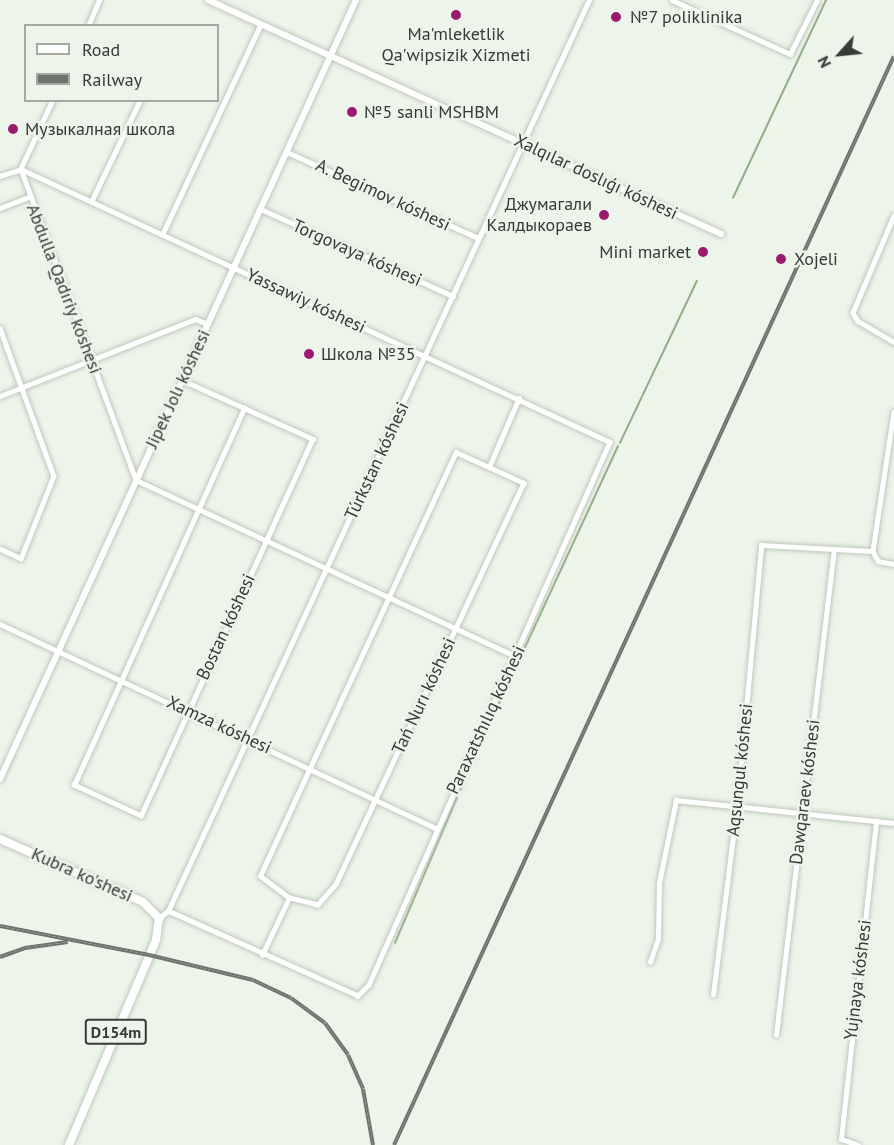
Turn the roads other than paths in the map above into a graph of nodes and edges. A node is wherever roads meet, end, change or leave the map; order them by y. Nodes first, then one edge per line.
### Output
1 (99, 0) edge
2 (208, 0) edge
3 (356, 0) edge
4 (589, 0) edge
5 (672, 0) edge
6 (817, 0) edge
7 (89, 24) edge
8 (261, 24) junction
9 (331, 56) junction
10 (52, 102) edge
11 (139, 102) edge
12 (523, 144) junction
13 (287, 152) junction
14 (21, 169) junction
15 (0, 176) edge
16 (29, 197) junction
17 (91, 202) junction
18 (0, 208) edge
19 (261, 209) junction
20 (894, 216) edge
21 (721, 234) dead end
22 (162, 235) junction
23 (478, 238) junction
24 (234, 268) junction
25 (453, 296) junction
26 (208, 324) junction
27 (0, 328) edge
28 (894, 342) edge
29 (427, 356) junction
30 (90, 361) junction
31 (182, 380) junction
32 (22, 387) junction
33 (0, 396) edge
34 (519, 398) junction
35 (244, 408) junction
36 (894, 412) edge
37 (610, 442) joint
38 (489, 467) junction
39 (136, 480) junction
40 (200, 507) junction
41 (268, 539) junction
42 (0, 549) edge
43 (834, 549) junction
44 (873, 551) junction
45 (894, 564) edge
46 (327, 567) junction
47 (387, 595) junction
48 (0, 624) edge
49 (456, 627) junction
50 (58, 650) junction
51 (516, 656) junction
52 (122, 680) junction
53 (187, 710) junction
54 (248, 739) junction
55 (308, 768) junction
56 (0, 779) edge
57 (375, 800) junction
58 (737, 806) junction
59 (804, 814) junction
60 (876, 821) junction
61 (894, 823) edge
62 (436, 828) junction
63 (0, 839) edge
64 (289, 898) junction
65 (168, 911) junction
66 (159, 918) junction
67 (262, 955) junction
68 (650, 962) dead end
69 (713, 995) dead end
70 (776, 1035) dead end
71 (841, 1139) junction
72 (69, 1145) edge
73 (836, 1145) edge
74 (858, 1145) edge

1 - 7 street
2 - 8 street, Xalqılar doslıǵı kóshesi
3 - 9 street, Jipek Jolı kóshesi
4 - 12 street, Túrkstan kóshesi
5 - 6 street
8 - 9 street, Xalqılar doslıǵı kóshesi
8 - 22 street
9 - 12 street, Xalqılar doslıǵı kóshesi
9 - 13 street, Jipek Jolı kóshesi
10 - 14 street
11 - 17 street
12 - 21 street, Xalqılar doslıǵı kóshesi
12 - 23 street, Túrkstan kóshesi
13 - 19 street, Jipek Jolı kóshesi
13 - 23 street, A. Begimov kóshesi
14 - 15 street
14 - 16 street, Abdulla Qadıriy kóshesi
14 - 17 street, Yassawiy kóshesi
16 - 18 street
16 - 30 street, Abdulla Qadıriy kóshesi
17 - 22 street, Yassawiy kóshesi
19 - 24 street, Jipek Jolı kóshesi
19 - 25 street, Torgovaya kóshesi
20 - 28 street
22 - 24 street, Yassawiy kóshesi
23 - 25 street, Túrkstan kóshesi
24 - 26 street, Jipek Jolı kóshesi
24 - 29 street, Yassawiy kóshesi
25 - 29 street, Túrkstan kóshesi
26 - 30 street
26 - 31 street, Jipek Jolı kóshesi
27 - 32 street
29 - 34 street, Yassawiy kóshesi
29 - 46 street, Túrkstan kóshesi
30 - 32 street
30 - 39 street, Abdulla Qadıriy kóshesi
31 - 35 street
31 - 39 street, Jipek Jolı kóshesi
32 - 33 street
32 - 42 street
34 - 37 street, Yassawiy kóshesi
34 - 38 street
35 - 40 street
35 - 41 street, Bostan kóshesi
36 - 44 street
37 - 51 street, Paraxatshılıq kóshesi
38 - 47 street
38 - 49 street, Tań Nurı kóshesi
39 - 40 street
39 - 50 street, Jipek Jolı kóshesi
40 - 41 street
40 - 52 street
41 - 46 street
41 - 53 street, Bostan kóshesi
43 - 44 street
43 - 58 street, Aqsungul kóshesi
43 - 59 street, Dawqaraev kóshesi
44 - 45 street
46 - 47 street
46 - 54 street, Túrkstan kóshesi
47 - 49 street
47 - 55 street
48 - 50 street, Xamza kóshesi
49 - 51 street
49 - 57 street, Tań Nurı kóshesi
50 - 52 street, Xamza kóshesi
50 - 56 street, Jipek Jolı kóshesi
51 - 62 street, Paraxatshılıq kóshesi
52 - 53 street, Xamza kóshesi
52 - 53 street, Bostan kóshesi
53 - 54 street, Xamza kóshesi
54 - 55 street, Xamza kóshesi
54 - 65 street, Túrkstan kóshesi
55 - 57 street, Xamza kóshesi
55 - 64 street
57 - 62 street, Xamza kóshesi
57 - 64 street, Tań Nurı kóshesi
58 - 59 street
58 - 68 street
58 - 69 street, Aqsungul kóshesi
59 - 60 street
59 - 70 street, Dawqaraev kóshesi
60 - 61 street
60 - 71 street, Yujnaya kóshesi
62 - 67 street, Paraxatshılıq kóshesi
63 - 66 main road, Kubra ko'shesi
64 - 67 street
65 - 66 street, Túrkstan kóshesi
65 - 67 street
66 - 72 main road, D154m
71 - 73 street
71 - 74 street

